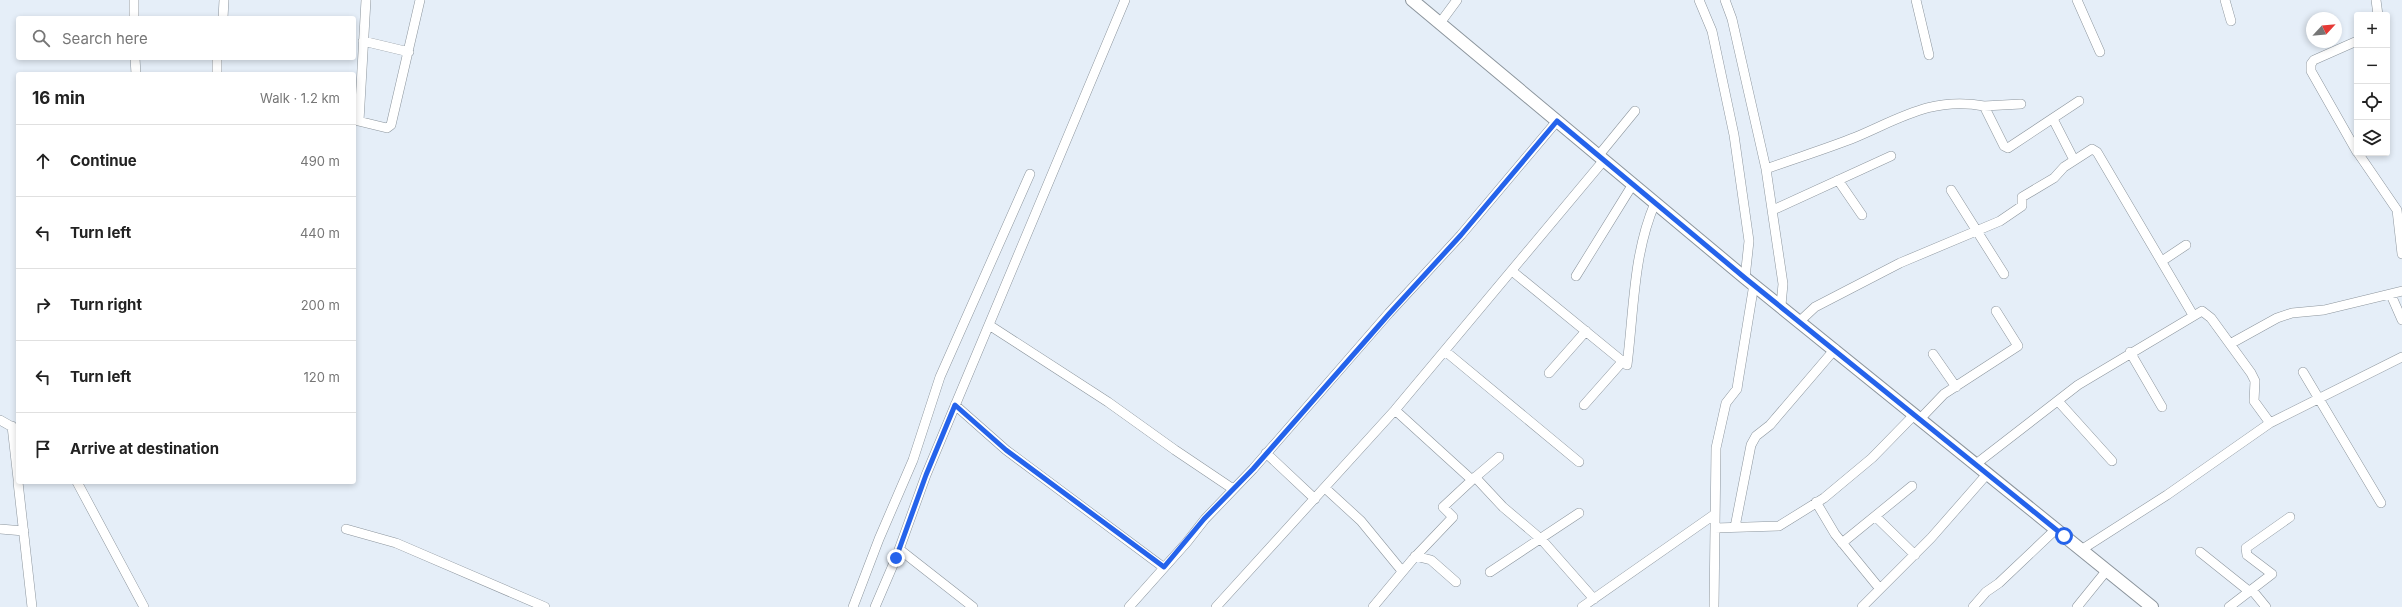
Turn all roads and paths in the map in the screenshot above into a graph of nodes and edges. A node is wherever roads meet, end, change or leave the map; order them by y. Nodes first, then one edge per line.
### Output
1 (134, 0) edge
2 (224, 0) edge
3 (366, 0) edge
4 (420, 0) edge
5 (1125, 0) edge
6 (1412, 0) edge
7 (1457, 0) edge
8 (1700, 0) edge
9 (1724, 0) edge
10 (1916, 0) edge
11 (2077, 0) edge
12 (2225, 0) edge
13 (2376, 0) edge
14 (2378, 12) edge
15 (134, 16) edge
16 (223, 16) edge
17 (2231, 21) dead end
18 (1440, 23) junction
19 (363, 41) junction
20 (2354, 42) edge
21 (408, 52) junction
22 (2100, 52) dead end
23 (1929, 55) dead end
24 (135, 60) edge
25 (217, 60) edge
26 (136, 72) edge
27 (217, 72) edge
28 (2079, 101) dead end
29 (2021, 104) dead end
30 (1984, 106) junction
31 (1636, 111) dead end
32 (2053, 119) junction
33 (356, 120) edge
34 (1557, 121) junction
35 (2354, 147) edge
36 (1891, 156) dead end
37 (2360, 156) edge
38 (1602, 158) junction
39 (2074, 160) junction
40 (1766, 169) junction
41 (1030, 174) dead end
42 (1838, 180) junction
43 (1633, 184) junction
44 (1951, 190) dead end
45 (1655, 203) junction
46 (1773, 210) junction
47 (1862, 215) dead end
48 (1976, 231) junction
49 (2186, 245) dead end
50 (2402, 254) edge
51 (2162, 261) junction
52 (1512, 271) junction
53 (2004, 274) dead end
54 (1576, 276) dead end
55 (1750, 281) junction
56 (2402, 291) edge
57 (2391, 295) junction
58 (1781, 305) junction
59 (1996, 311) dead end
60 (2193, 315) junction
61 (2402, 320) edge
62 (1800, 321) junction
63 (989, 325) junction
64 (1586, 331) junction
65 (2230, 344) junction
66 (1835, 349) junction
67 (1445, 351) junction
68 (2130, 352) junction
69 (1933, 354) dead end
70 (2402, 357) edge
71 (1622, 362) junction
72 (2304, 372) dead end
73 (1549, 373) dead end
74 (1956, 387) junction
75 (2320, 397) junction
76 (2058, 401) junction
77 (1584, 404) dead end
78 (955, 405) junction
79 (2162, 407) dead end
80 (1395, 410) junction
81 (1918, 416) junction
82 (0, 420) edge
83 (2270, 423) junction
84 (15, 428) edge
85 (16, 445) edge
86 (1266, 453) junction
87 (1499, 457) dead end
88 (2112, 461) dead end
89 (1579, 462) dead end
90 (1976, 464) junction
91 (1988, 473) junction
92 (1473, 479) junction
93 (18, 484) edge
94 (78, 484) edge
95 (1912, 486) dead end
96 (1325, 488) junction
97 (1233, 489) junction
98 (1315, 499) junction
99 (1816, 502) junction
100 (2381, 503) dead end
101 (1579, 513) dead end
102 (1715, 514) junction
103 (1876, 517) junction
104 (2290, 517) dead end
105 (1733, 527) junction
106 (1716, 528) junction
107 (0, 529) edge
108 (346, 529) dead end
109 (2056, 529) junction
110 (24, 531) junction
111 (1542, 540) junction
112 (1842, 543) junction
113 (899, 549) junction
114 (2081, 550) junction
115 (2200, 552) dead end
116 (1914, 555) junction
117 (1415, 556) junction
118 (1164, 567) junction
119 (2107, 570) junction
120 (1402, 571) junction
121 (1490, 572) dead end
122 (1456, 582) dead end
123 (1880, 589) junction
124 (2251, 591) junction
125 (1594, 599) junction
126 (32, 607) edge
127 (144, 607) edge
128 (545, 607) edge
129 (853, 607) edge
130 (876, 607) edge
131 (973, 607) edge
132 (1129, 607) edge
133 (1216, 607) edge
134 (1373, 607) edge
135 (1582, 607) edge
136 (1714, 607) edge
137 (1862, 607) edge
138 (1973, 607) edge
139 (2077, 607) edge
140 (2152, 607) edge
141 (2228, 607) edge
142 (2266, 607) edge

1 - 15 street
2 - 16 street
3 - 19 street
4 - 21 street
5 - 63 street
6 - 18 main road
7 - 18 street
8 - 55 street
9 - 40 street
10 - 23 street
11 - 22 street
12 - 17 street
13 - 14 street
18 - 34 main road
19 - 21 street
19 - 33 street
20 - 35 street
21 - 33 street
24 - 26 street
25 - 27 street
28 - 32 street
29 - 30 street
30 - 32 street
30 - 40 street
31 - 38 street
32 - 39 street
34 - 38 main road
34 - 86 street
36 - 42 street
37 - 50 street
38 - 43 main road
38 - 52 street
39 - 48 street
39 - 51 street
40 - 46 street
41 - 129 street
42 - 46 street
42 - 47 street
43 - 45 main road
43 - 54 street
44 - 48 street
45 - 55 main road
45 - 71 street
46 - 58 street
48 - 53 street
48 - 62 street
49 - 51 street
51 - 60 street
52 - 64 street
52 - 67 street
55 - 58 main road
55 - 102 street
56 - 57 street
57 - 61 street
57 - 65 street
58 - 62 main road
59 - 74 street
60 - 65 street
60 - 68 street
62 - 66 main road
63 - 78 street
63 - 97 street
64 - 71 street
64 - 73 street
65 - 83 street
66 - 81 main road
66 - 105 street
67 - 80 street
67 - 89 street
68 - 76 street
68 - 79 street
69 - 74 street
70 - 75 street
71 - 77 street
72 - 75 street
74 - 81 street
75 - 83 street
75 - 100 street
76 - 88 street
76 - 90 street
78 - 113 street
78 - 118 street
80 - 92 street
80 - 96 street
81 - 90 main road
81 - 99 street
82 - 84 street
83 - 114 street
84 - 85 street
86 - 97 street
86 - 98 street
87 - 92 street
90 - 91 main road
91 - 109 main road
91 - 116 street
92 - 111 street
92 - 117 street
93 - 110 street
94 - 127 street
95 - 103 street
96 - 98 street
96 - 120 street
97 - 118 street
98 - 133 street
99 - 105 street
99 - 112 street
101 - 111 street
102 - 106 street
102 - 125 street
103 - 112 street
103 - 116 street
104 - 124 street
105 - 106 street
106 - 136 street
107 - 110 street
108 - 128 street
109 - 114 main road
109 - 138 street
110 - 126 street
111 - 121 street
111 - 125 street
112 - 123 street
113 - 130 street
113 - 131 street
114 - 119 main road
115 - 124 street
116 - 123 street
117 - 120 street
117 - 122 street
118 - 132 street
119 - 139 street
119 - 140 main road
120 - 134 street
123 - 137 street
124 - 141 street
124 - 142 street
125 - 135 street

